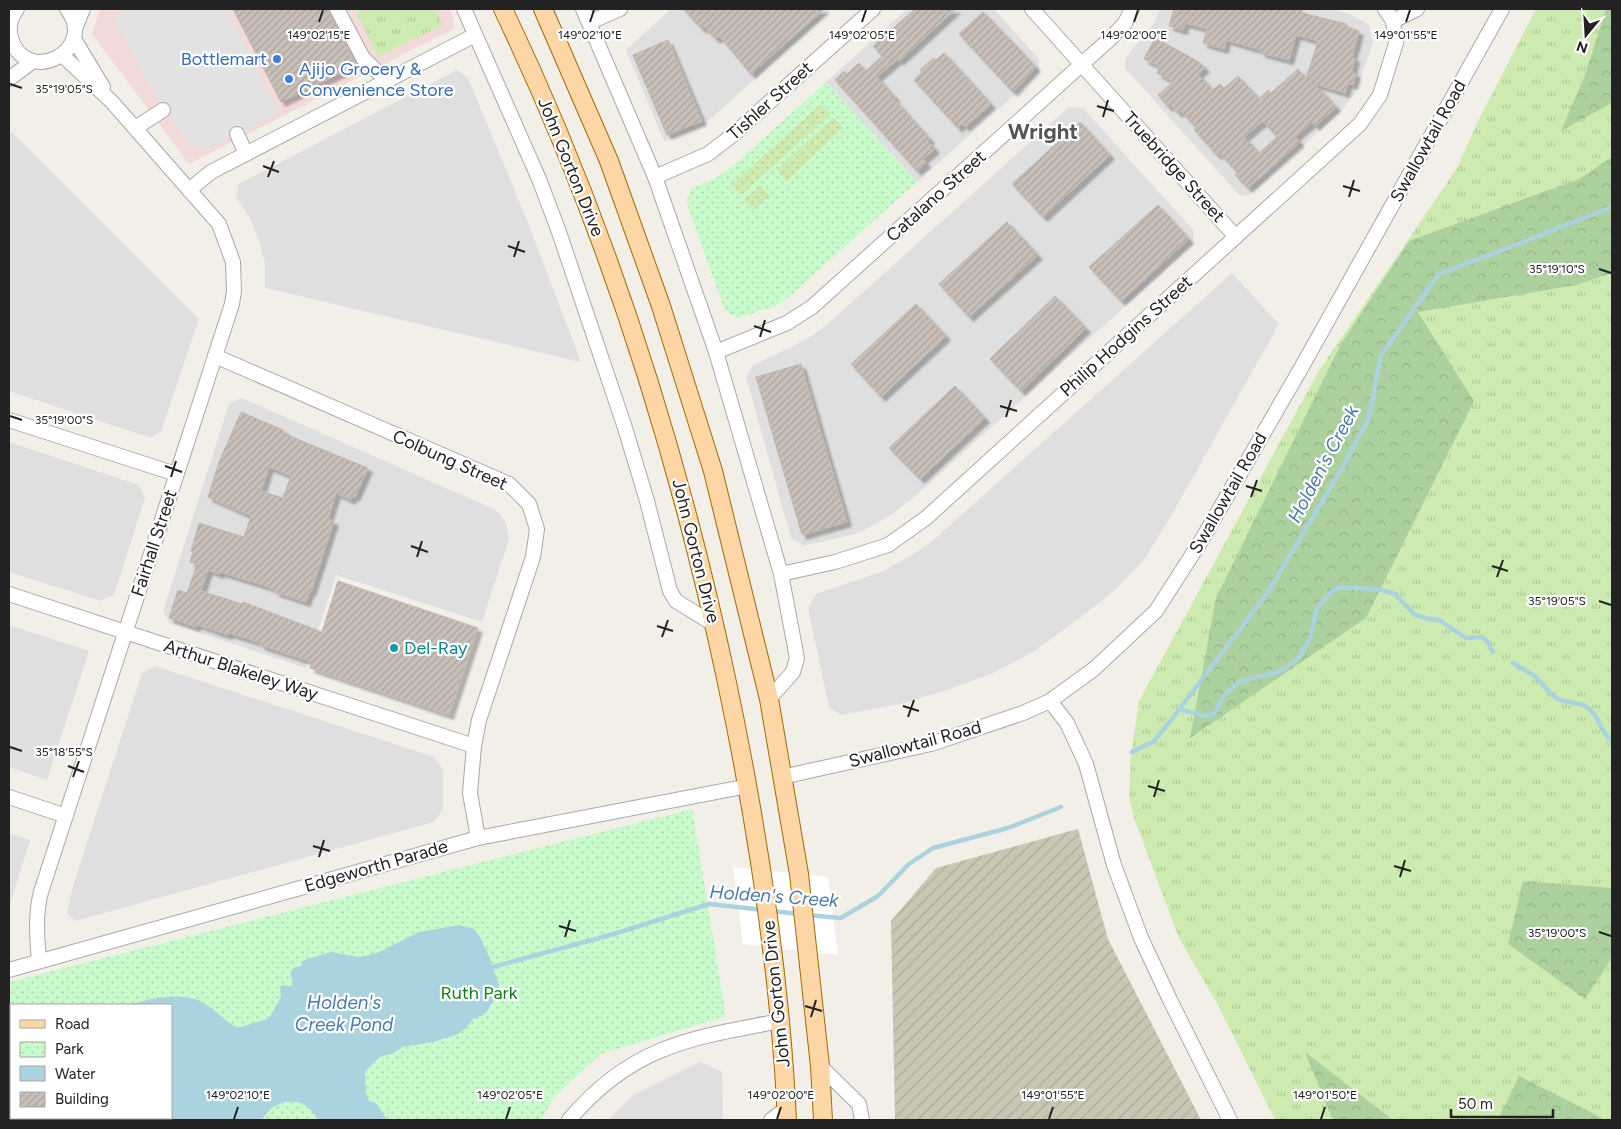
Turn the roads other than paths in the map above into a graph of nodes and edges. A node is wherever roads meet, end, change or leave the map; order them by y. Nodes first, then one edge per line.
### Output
1 (17, 9) edge
2 (67, 9) edge
3 (83, 9) edge
4 (337, 9) edge
5 (464, 9) edge
6 (503, 9) edge
7 (542, 9) edge
8 (583, 9) edge
9 (620, 9) edge
10 (873, 9) edge
11 (1032, 9) edge
12 (1132, 9) edge
13 (1385, 9) edge
14 (1417, 9) edge
15 (1502, 9) edge
16 (1393, 21) junction
17 (590, 22) junction
18 (9, 30) edge
19 (74, 34) junction
20 (475, 35) junction
21 (62, 55) junction
22 (33, 61) junction
23 (1082, 64) junction
24 (9, 80) edge
25 (388, 81) junction
26 (112, 102) junction
27 (162, 110) dead end
28 (135, 128) junction
29 (237, 134) dead end
30 (246, 154) junction
31 (655, 177) junction
32 (189, 190) junction
33 (1236, 236) junction
34 (716, 352) junction
35 (215, 356) junction
36 (9, 420) edge
37 (176, 474) junction
38 (781, 574) junction
39 (9, 594) edge
40 (715, 625) junction
41 (125, 632) junction
42 (769, 699) junction
43 (1050, 701) junction
44 (474, 746) junction
45 (782, 777) junction
46 (748, 786) junction
47 (9, 797) edge
48 (66, 816) junction
49 (478, 838) junction
50 (39, 961) junction
51 (9, 970) edge
52 (780, 1021) junction
53 (820, 1066) junction
54 (787, 1114) edge
55 (569, 1120) edge
56 (771, 1120) edge
57 (823, 1120) edge
58 (862, 1120) edge
59 (1230, 1120) edge

1 - 18 street
2 - 19 street, Fairhall Street
3 - 19 street
4 - 25 street
5 - 20 street
6 - 40 main road, John Gorton Drive
7 - 42 main road, John Gorton Drive
8 - 17 street
9 - 17 street
10 - 31 street, Tishler Street
11 - 23 street, Truebridge Street
12 - 23 street, Catalano Street
13 - 16 street, Philip Hodgins Street
14 - 16 street
15 - 43 street, Swallowtail Road
16 - 33 street, Philip Hodgins Street
17 - 31 street
18 - 22 street
19 - 21 street
19 - 26 street, Fairhall Street
20 - 25 street
20 - 40 street
21 - 22 street
21 - 26 street, Fairhall Street
22 - 24 street
23 - 33 street, Truebridge Street
23 - 34 street, Catalano Street
25 - 30 street
26 - 28 street, Fairhall Street
27 - 28 street
28 - 32 street, Fairhall Street
29 - 30 street
30 - 32 street
31 - 34 street
32 - 35 street, Fairhall Street
33 - 38 street, Philip Hodgins Street
34 - 38 street
35 - 37 street, Fairhall Street
35 - 44 street, Colbung Street
36 - 37 street
37 - 41 street, Fairhall Street
38 - 42 street
39 - 41 street, Arthur Blakeley Way
40 - 46 main road, John Gorton Drive
41 - 44 street, Arthur Blakeley Way
41 - 48 street, Fairhall Street
42 - 45 main road, John Gorton Drive
43 - 45 street, Swallowtail Road
43 - 59 street
44 - 49 street, Colbung Street
45 - 53 main road, John Gorton Drive
46 - 49 street, Edgeworth Parade
46 - 52 main road, John Gorton Drive
47 - 48 street
48 - 50 street, Fairhall Street
49 - 50 street, Edgeworth Parade
50 - 51 street, Edgeworth Parade
52 - 54 main road, John Gorton Drive
52 - 55 street
53 - 57 main road, John Gorton Drive
53 - 58 street
54 - 56 street

